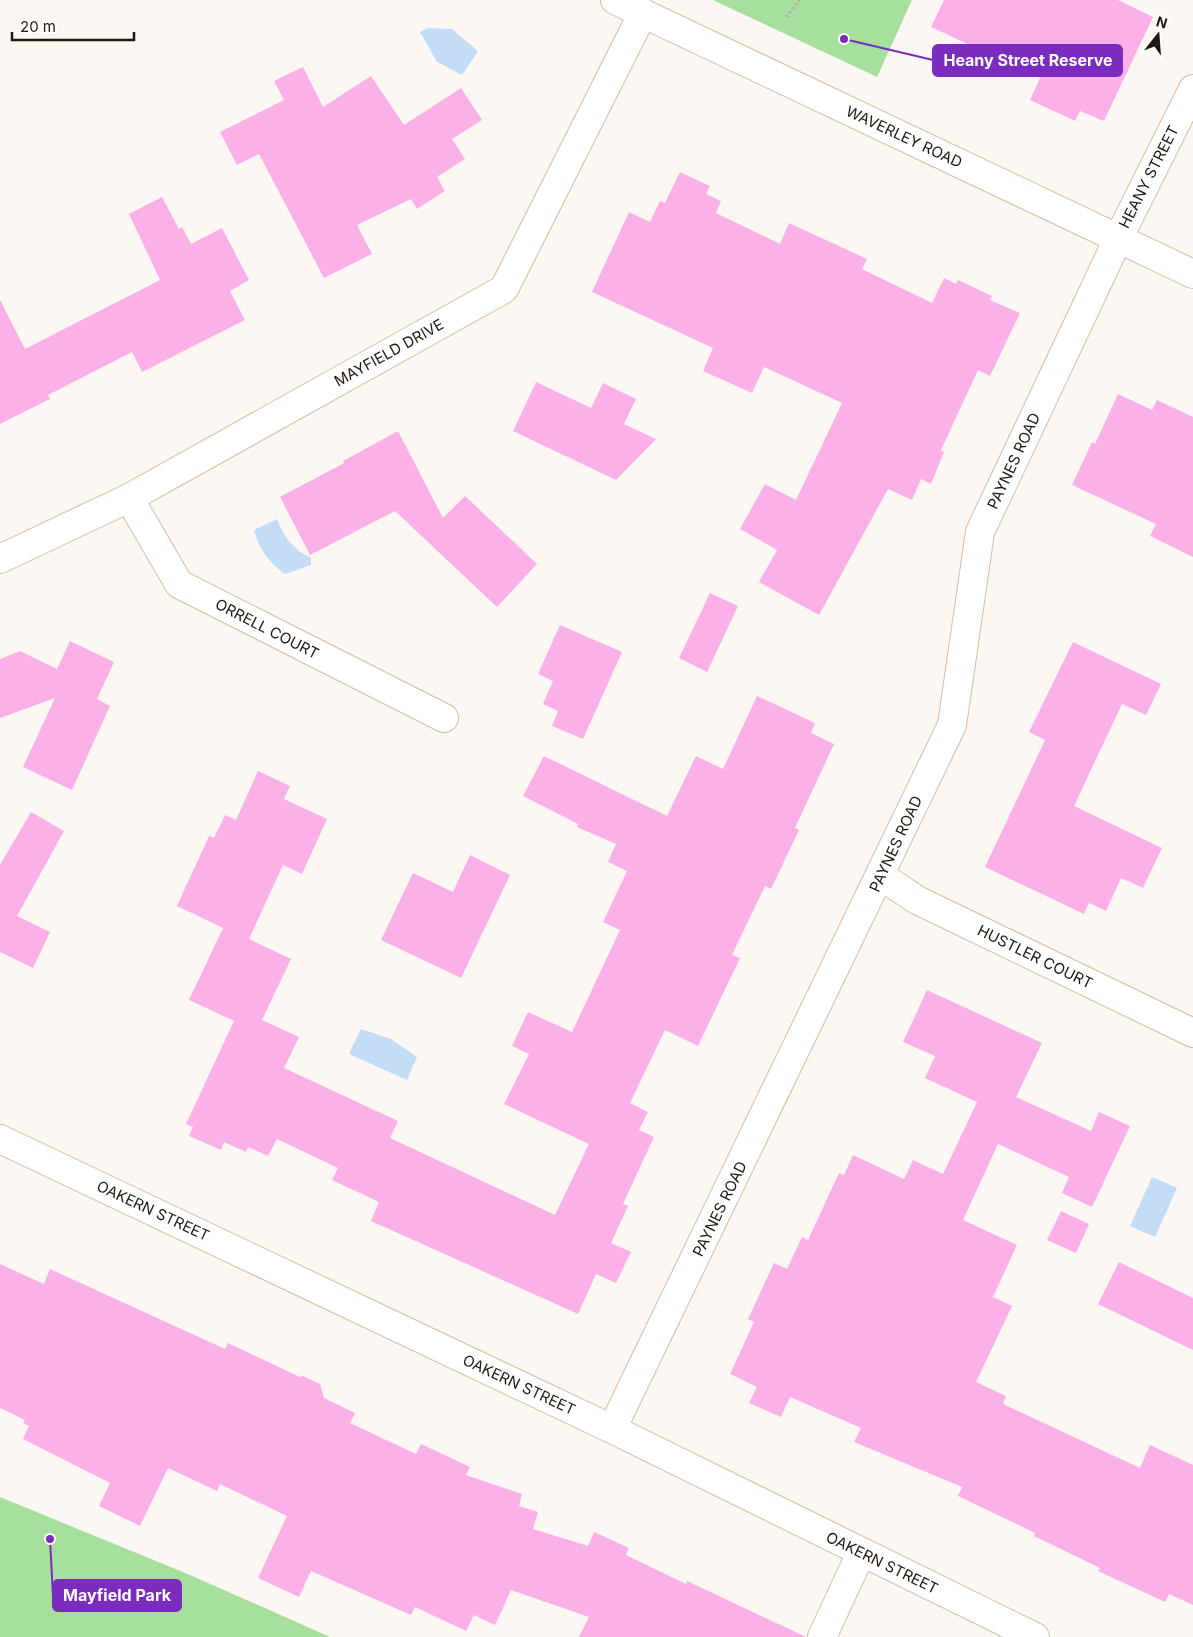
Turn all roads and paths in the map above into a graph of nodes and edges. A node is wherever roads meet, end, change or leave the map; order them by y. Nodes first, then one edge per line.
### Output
1 (615, 0) edge
2 (800, 0) edge
3 (643, 13) junction
4 (786, 17) dead end
5 (1193, 89) edge
6 (1118, 239) junction
7 (1193, 274) edge
8 (129, 498) junction
9 (0, 559) edge
10 (444, 718) dead end
11 (881, 876) junction
12 (1193, 1033) edge
13 (0, 1139) edge
14 (612, 1429) junction
15 (861, 1554) junction
16 (822, 1637) edge
17 (1035, 1637) edge

1 - 3 street, WAVERLEY ROAD
2 - 4 path
3 - 6 street, WAVERLEY ROAD
3 - 8 street, MAYFIELD DRIVE
5 - 6 street, HEANY STREET
6 - 7 street, WAVERLEY ROAD
6 - 11 street, PAYNES ROAD
8 - 9 street, MAYFIELD DRIVE
8 - 10 street, ORRELL COURT
11 - 12 street, HUSTLER COURT
11 - 14 street, PAYNES ROAD
13 - 14 street, OAKERN STREET
14 - 15 street, OAKERN STREET
15 - 16 street
15 - 17 street, OAKERN STREET

